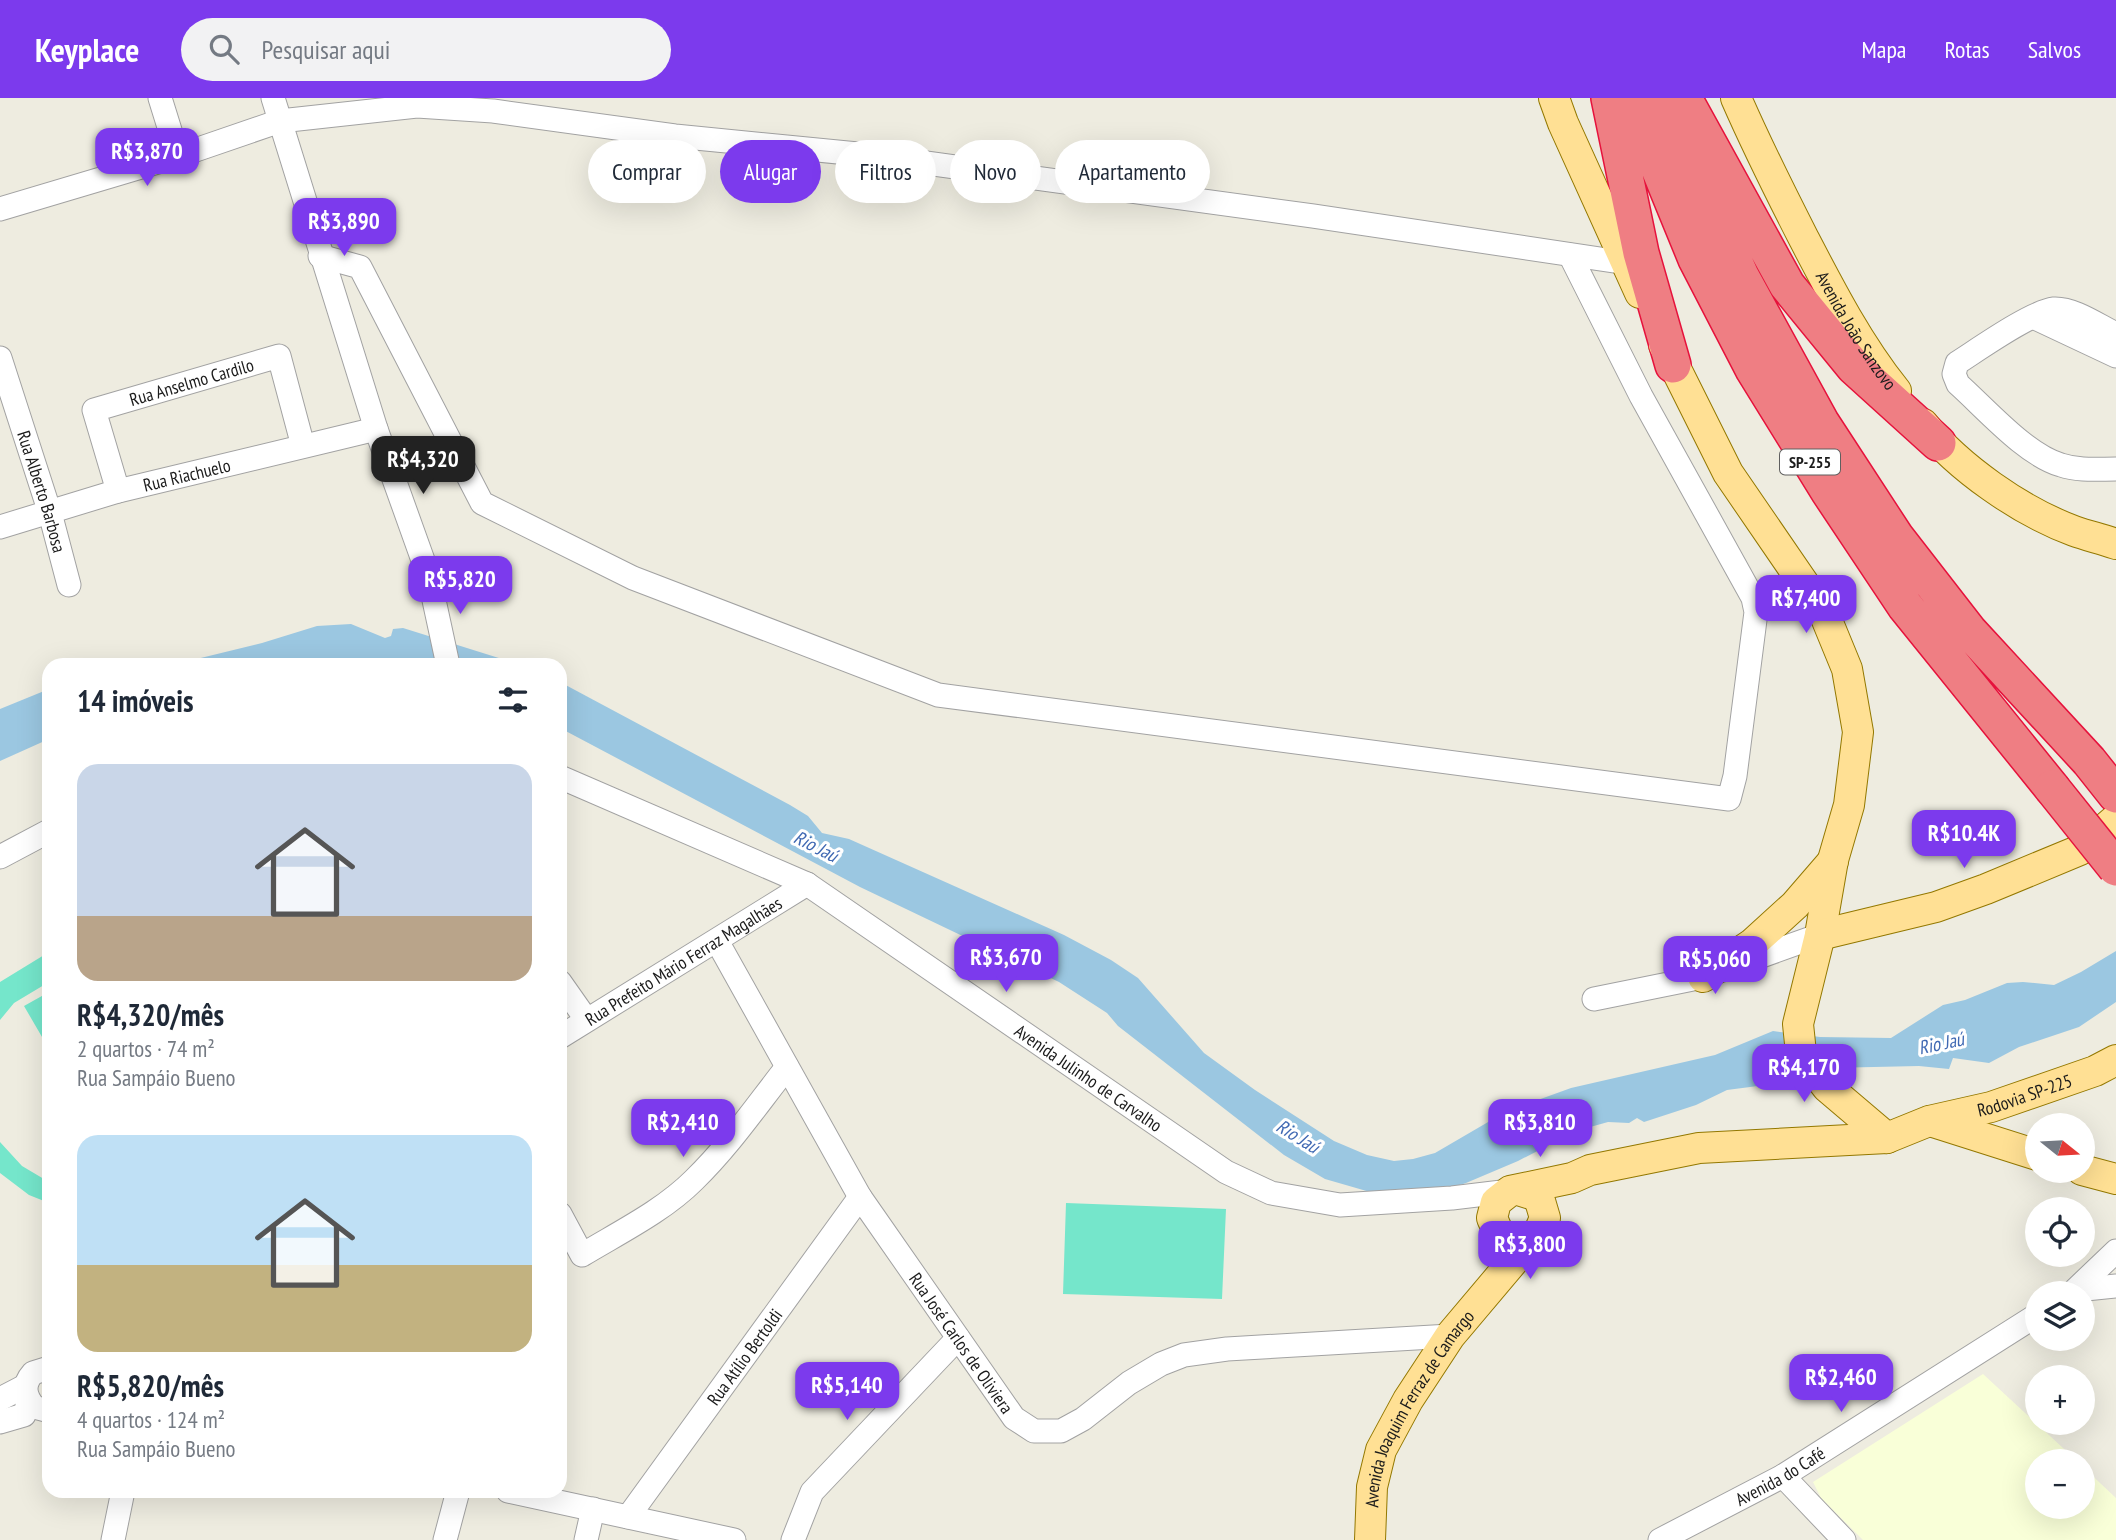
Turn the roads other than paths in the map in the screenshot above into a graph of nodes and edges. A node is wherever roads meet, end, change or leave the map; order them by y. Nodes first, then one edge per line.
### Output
1 (160, 98) edge
2 (273, 98) edge
3 (1554, 98) edge
4 (1609, 98) edge
5 (1630, 98) edge
6 (1665, 98) edge
7 (1684, 98) edge
8 (1736, 98) edge
9 (280, 121) junction
10 (178, 156) junction
11 (0, 209) edge
12 (1570, 255) junction
13 (320, 256) junction
14 (1627, 263) junction
15 (2033, 317) junction
16 (2116, 334) edge
17 (2116, 356) edge
18 (0, 358) edge
19 (1673, 365) junction
20 (376, 429) junction
21 (1938, 443) junction
22 (303, 446) junction
23 (2116, 469) edge
24 (118, 491) junction
25 (50, 513) junction
26 (0, 527) edge
27 (2116, 544) edge
28 (69, 584) dead end
29 (446, 658) edge
30 (567, 780) edge
31 (2116, 795) edge
32 (2116, 819) edge
33 (42, 835) edge
34 (0, 858) edge
35 (1833, 860) junction
36 (2116, 868) edge
37 (807, 884) junction
38 (717, 941) junction
39 (1817, 946) junction
40 (1703, 977) junction
41 (567, 992) edge
42 (1594, 999) dead end
43 (586, 1020) junction
44 (567, 1032) edge
45 (2116, 1060) edge
46 (787, 1068) junction
47 (1845, 1104) junction
48 (1930, 1121) junction
49 (1886, 1138) junction
50 (1794, 1143) junction
51 (2025, 1151) edge
52 (2095, 1173) edge
53 (1581, 1174) junction
54 (2116, 1179) edge
55 (1514, 1191) junction
56 (860, 1197) junction
57 (1452, 1198) junction
58 (567, 1227) edge
59 (1497, 1230) junction
60 (1538, 1230) junction
61 (2116, 1251) edge
62 (2085, 1281) edge
63 (2116, 1286) edge
64 (2095, 1289) edge
65 (1489, 1290) junction
66 (2025, 1323) edge
67 (1450, 1336) junction
68 (958, 1338) junction
69 (42, 1370) edge
70 (0, 1399) edge
71 (34, 1399) edge
72 (0, 1422) edge
73 (1783, 1476) junction
74 (122, 1498) edge
75 (456, 1498) edge
76 (541, 1498) edge
77 (593, 1509) junction
78 (628, 1517) junction
79 (113, 1540) edge
80 (446, 1540) edge
81 (586, 1540) edge
82 (734, 1540) edge
83 (793, 1540) edge
84 (1370, 1540) edge
85 (1660, 1540) edge
86 (1844, 1540) edge

1 - 10 street
2 - 9 street
3 - 14 main road
4 - 19 highway
5 - 36 highway, SP-255, bridge
6 - 31 highway, SP-255
7 - 21 highway
8 - 21 main road, Avenida João Sanzovo
9 - 10 street
9 - 12 street
9 - 13 street
10 - 11 street
12 - 13 street
12 - 14 street
13 - 20 street
14 - 19 main road
15 - 16 street
15 - 17 street
15 - 23 street
18 - 25 street, Rua Alberto Barbosa
19 - 35 main road
20 - 22 street, Rua Riachuelo
20 - 29 street
21 - 27 main road, Avenida João Sanzovo
22 - 24 street, Rua Riachuelo
22 - 24 street, Rua Anselmo Cardilo
24 - 25 street, Rua Riachuelo
25 - 26 street, Rua Riachuelo
25 - 28 street, Rua Alberto Barbosa
30 - 37 street, Avenida Julinho de Carvalho
32 - 39 main road
33 - 34 street
35 - 39 main road
35 - 40 main road
37 - 38 street, Rua Prefeito Mário Ferraz Magalhães
37 - 57 street, Avenida Julinho de Carvalho
38 - 43 street, Rua Prefeito Mário Ferraz Magalhães
38 - 46 street, Rua José Carlos de Oliviera
39 - 40 street
39 - 47 main road
40 - 42 street
41 - 43 street
43 - 44 street, Rua Prefeito Mário Ferraz Magalhães
45 - 48 main road, Rodovia SP-225
46 - 56 street, Rua José Carlos de Oliviera
46 - 58 street
47 - 49 main road
47 - 50 main road
48 - 49 main road
48 - 51 main road
49 - 50 main road, Avenida Julinho de Carvalho
50 - 53 main road, Avenida Julinho de Carvalho
52 - 54 main road
53 - 55 main road, Avenida Julinho de Carvalho
53 - 60 main road
55 - 57 street, Avenida Julinho de Carvalho
55 - 59 main road
55 - 60 main road
56 - 68 street, Rua José Carlos de Oliviera
56 - 78 street, Rua Atílio Bertoldi
57 - 59 street
59 - 60 main road
59 - 65 main road
60 - 65 main road, Avenida Joaquim Ferraz de Camargo
61 - 62 street
63 - 64 street
65 - 67 main road, Avenida Joaquim Ferraz de Camargo
66 - 73 street, Avenida do Café
67 - 68 street, Rua José Carlos de Oliviera
67 - 84 main road, Avenida Joaquim Ferraz de Camargo
68 - 83 street
69 - 71 street
70 - 71 street
71 - 72 street
73 - 85 street, Avenida do Café
73 - 86 street
74 - 79 street
75 - 80 street
76 - 77 street
77 - 78 street
77 - 81 street
78 - 82 street

